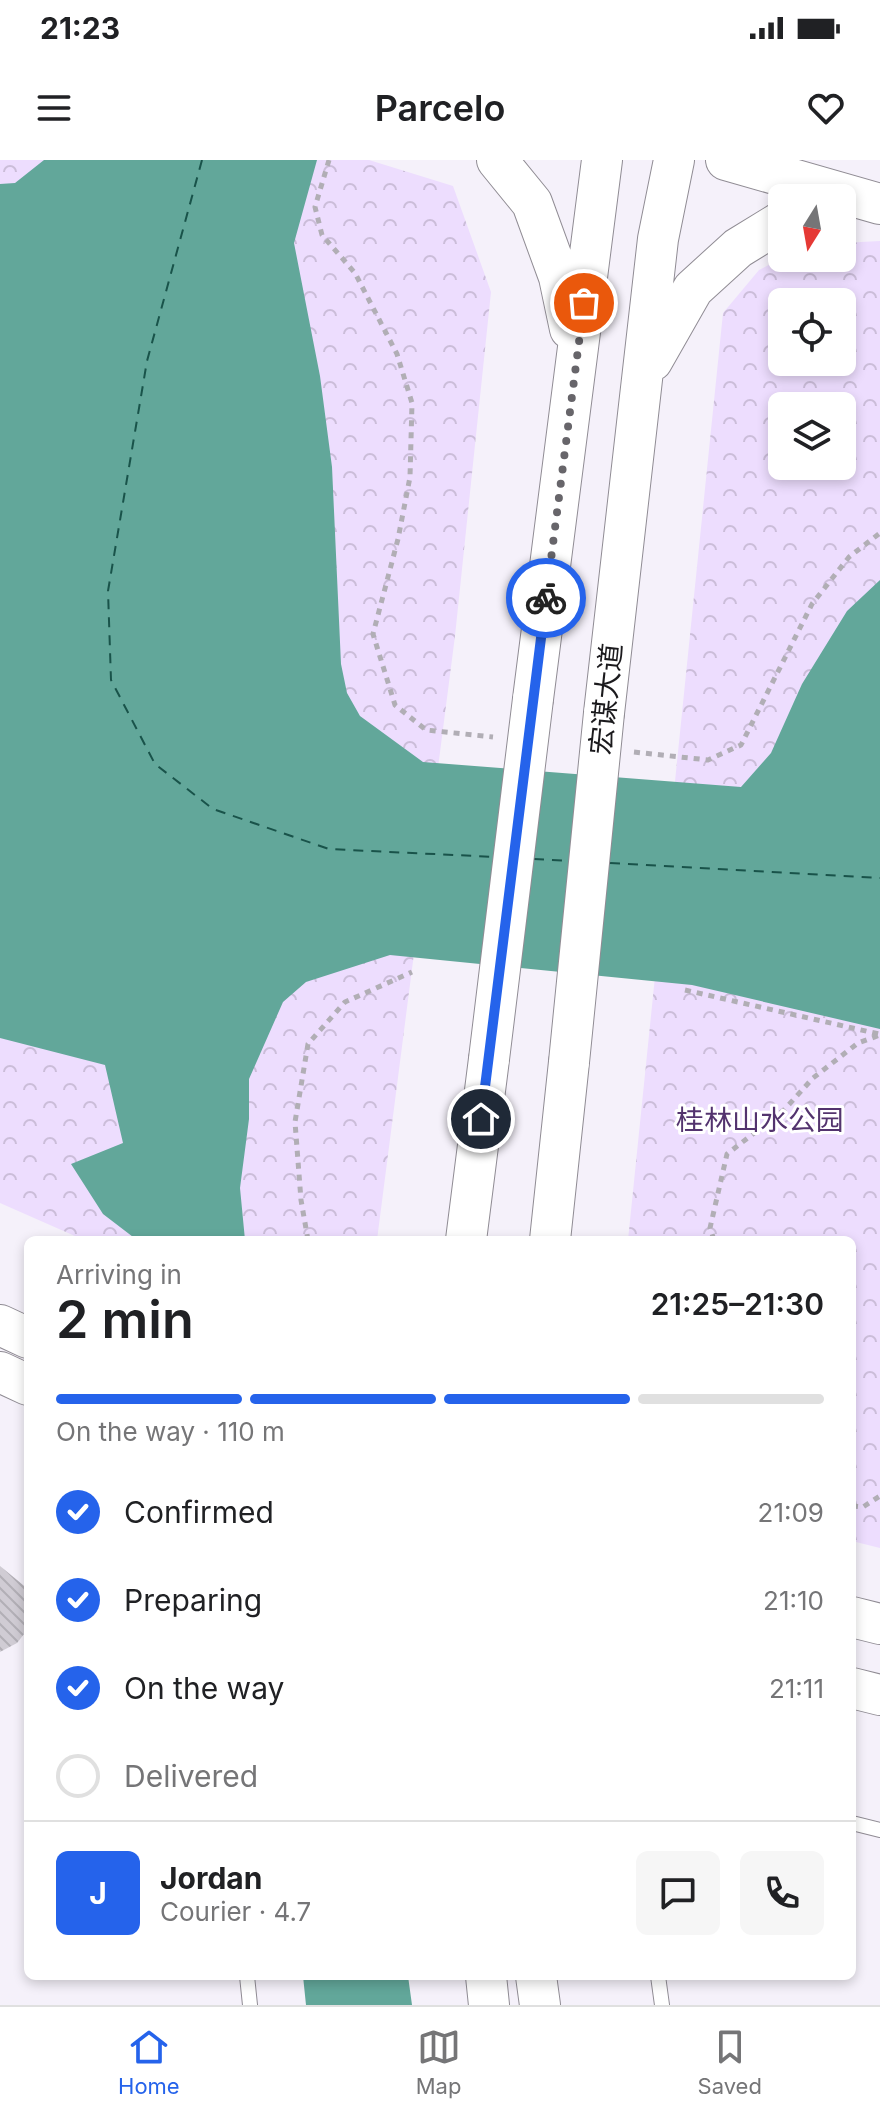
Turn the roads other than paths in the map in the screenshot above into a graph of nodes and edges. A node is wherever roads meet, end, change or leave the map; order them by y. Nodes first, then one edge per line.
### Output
1 (497, 160) edge
2 (602, 160) edge
3 (674, 160) edge
4 (726, 160) edge
5 (862, 203) edge
6 (768, 230) edge
7 (577, 360) junction
8 (642, 379) junction
9 (467, 1236) edge
10 (550, 1236) edge
11 (0, 1325) edge
12 (24, 1336) edge
13 (0, 1372) edge
14 (24, 1383) edge
15 (856, 1824) edge
16 (880, 1830) edge
17 (247, 1980) edge
18 (486, 1980) edge
19 (659, 1980) edge
20 (250, 2005) edge
21 (489, 2005) edge
22 (662, 2005) edge

1 - 7 main road
2 - 7 main road
3 - 8 main road, 宏谋大道
4 - 5 main road
6 - 8 main road
7 - 9 main road, bridge
8 - 10 main road, 宏谋大道, bridge
11 - 12 main road
13 - 14 main road
15 - 16 lane
17 - 20 lane
18 - 21 main road
19 - 22 lane

